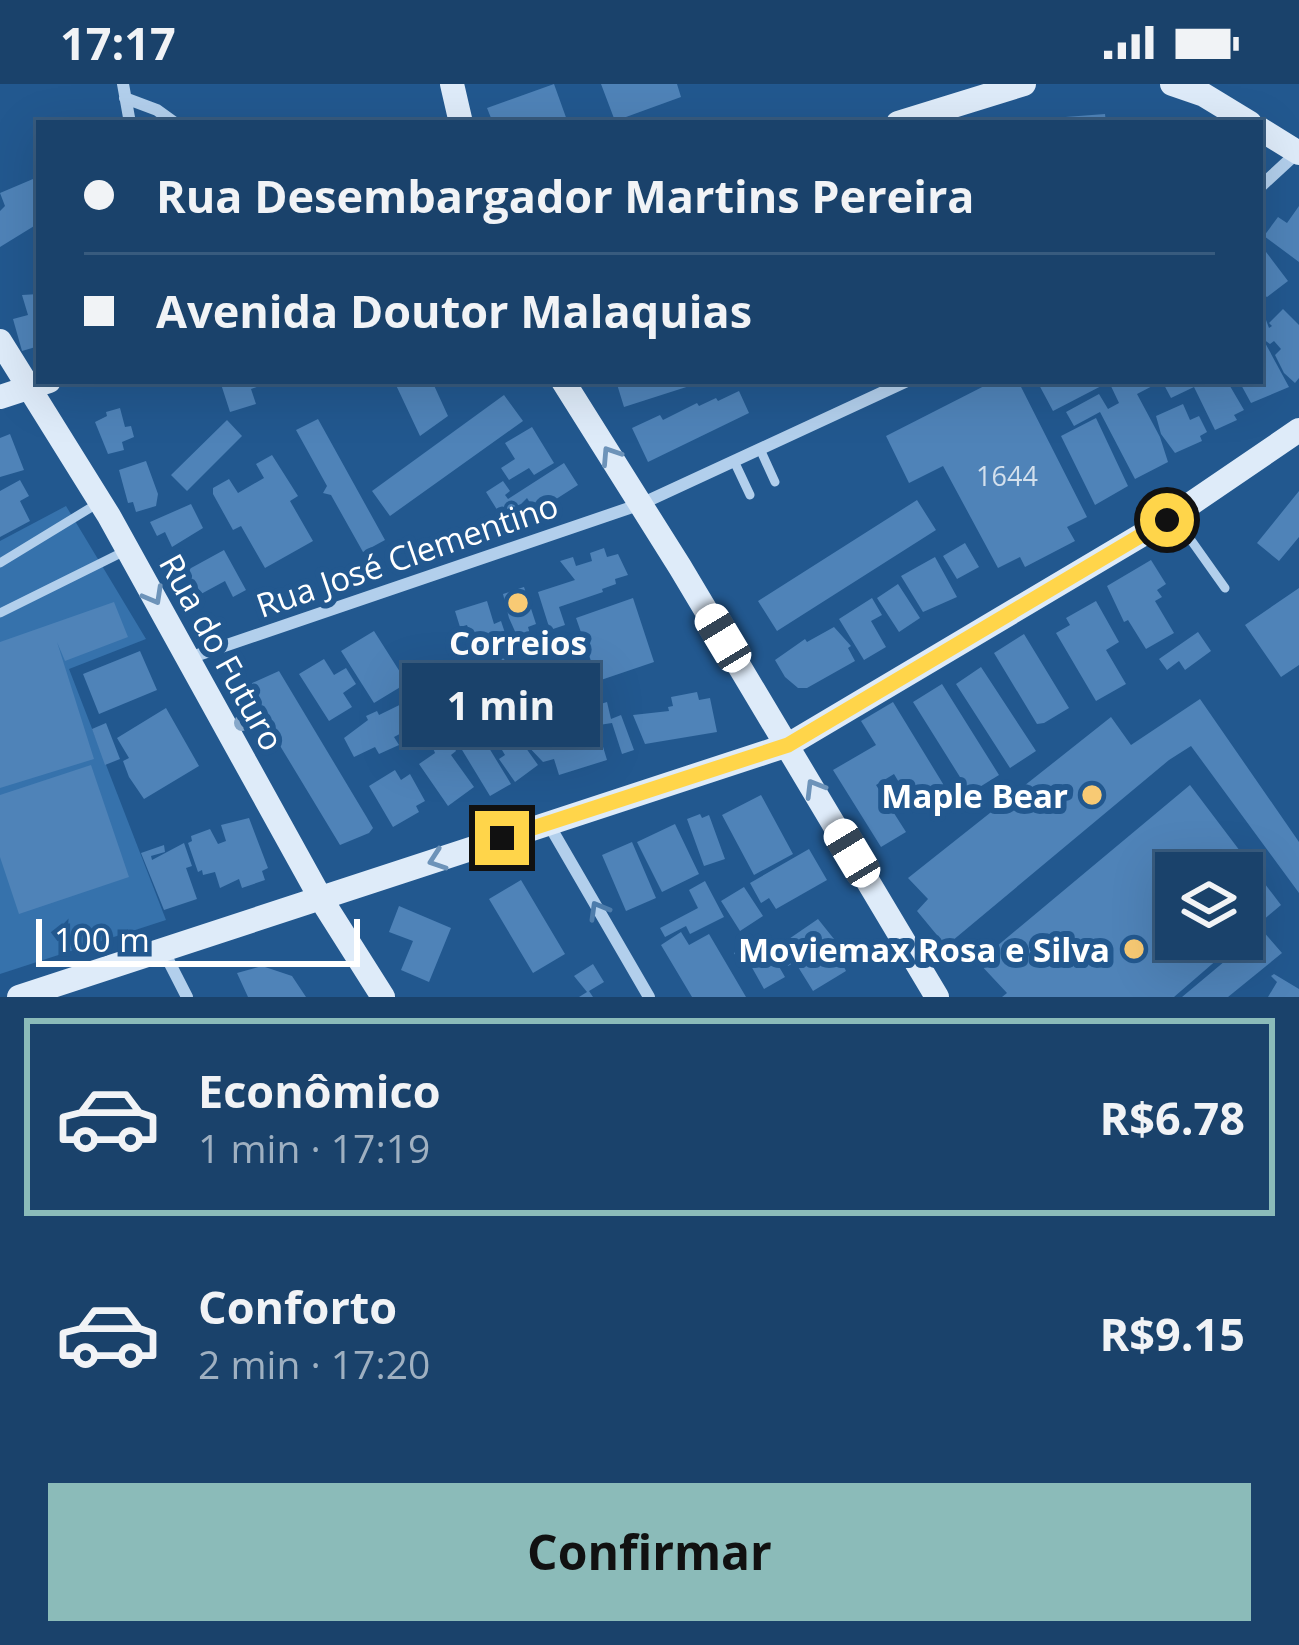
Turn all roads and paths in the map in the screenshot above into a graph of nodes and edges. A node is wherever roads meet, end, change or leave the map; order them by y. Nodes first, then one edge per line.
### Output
1 (452, 84) edge
2 (1024, 84) edge
3 (1172, 84) edge
4 (124, 91) edge
5 (171, 120) edge
6 (460, 120) edge
7 (908, 120) edge
8 (1245, 120) edge
9 (1263, 131) edge
10 (1299, 152) edge
11 (1263, 184) edge
12 (0, 341) edge
13 (36, 381) edge
14 (39, 384) edge
15 (565, 384) edge
16 (901, 384) edge
17 (0, 398) edge
18 (1299, 430) edge
19 (760, 449) junction
20 (734, 460) junction
21 (775, 482) dead end
22 (750, 495) dead end
23 (100, 502) junction
24 (641, 504) junction
25 (1174, 515) junction
26 (128, 549) junction
27 (0, 563) edge
28 (1225, 588) dead end
29 (0, 613) edge
30 (189, 658) junction
31 (788, 745) junction
32 (548, 823) junction
33 (321, 899) junction
34 (164, 952) junction
35 (19, 997) edge
36 (187, 997) edge
37 (383, 997) edge
38 (649, 997) edge
39 (937, 997) edge

1 - 6 street
2 - 7 street
3 - 8 street
4 - 5 street
9 - 10 street
10 - 11 street
12 - 13 street, Rua do Futuro
14 - 17 street
14 - 23 street, Rua do Futuro
24 -> 15 street
16 - 19 street, Rua José Clementino
18 - 25 street
19 - 20 street, Rua José Clementino
19 - 21 lane
20 - 22 lane
20 - 24 street, Rua José Clementino
23 - 26 street, Rua do Futuro
23 - 27 lane
24 - 30 street, Rua José Clementino
24 - 31 street
25 - 28 lane
25 - 31 street
26 - 29 lane
26 -> 30 street, Rua do Futuro
30 - 33 street, Rua do Futuro
31 - 32 street
39 -> 31 street
32 -> 33 street
38 -> 32 street
33 - 34 street
33 - 37 street, Rua do Futuro
34 - 35 street
34 - 36 street

